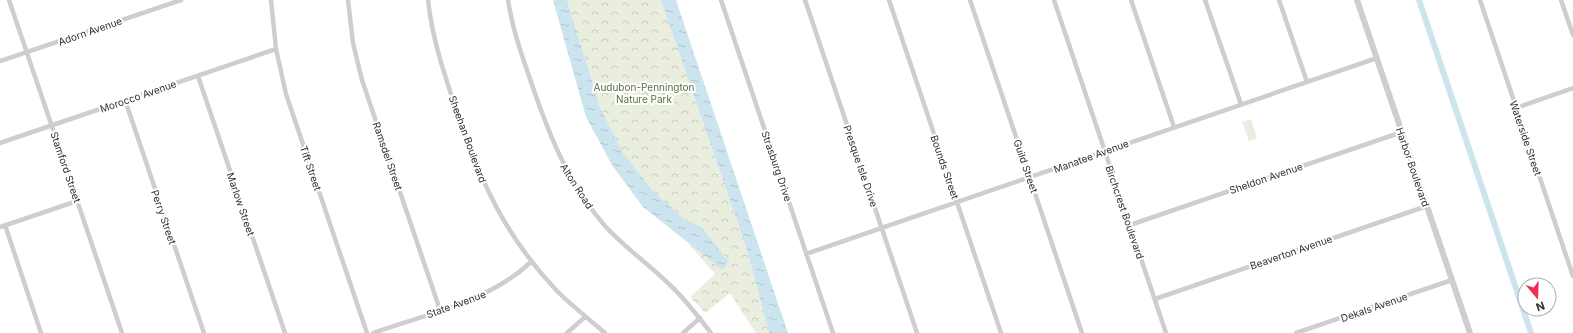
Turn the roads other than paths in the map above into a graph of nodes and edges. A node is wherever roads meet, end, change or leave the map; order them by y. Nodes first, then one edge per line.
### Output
1 (9, 0) edge
2 (180, 0) edge
3 (271, 0) edge
4 (348, 0) edge
5 (428, 0) edge
6 (508, 0) edge
7 (721, 0) edge
8 (805, 0) edge
9 (889, 0) edge
10 (970, 0) edge
11 (1054, 0) edge
12 (1131, 0) edge
13 (1205, 0) edge
14 (1279, 0) edge
15 (1357, 0) edge
16 (1480, 0) edge
17 (1561, 0) edge
18 (1573, 35) edge
19 (276, 49) junction
20 (27, 52) junction
21 (1376, 58) junction
22 (0, 61) edge
23 (198, 76) junction
24 (1307, 82) junction
25 (1573, 88) edge
26 (125, 100) junction
27 (1240, 104) junction
28 (1516, 108) junction
29 (52, 125) junction
30 (1174, 127) junction
31 (1402, 132) junction
32 (0, 143) edge
33 (1105, 150) junction
34 (1030, 178) junction
35 (77, 200) junction
36 (957, 203) junction
37 (1427, 206) junction
38 (1130, 224) junction
39 (2, 226) edge
40 (882, 228) junction
41 (806, 254) junction
42 (531, 262) junction
43 (1573, 276) edge
44 (1452, 280) junction
45 (1155, 299) junction
46 (440, 310) junction
47 (585, 317) junction
48 (700, 318) junction
49 (41, 333) edge
50 (122, 333) edge
51 (204, 333) edge
52 (285, 333) edge
53 (367, 333) edge
54 (373, 333) edge
55 (567, 333) edge
56 (605, 333) edge
57 (683, 333) edge
58 (711, 333) edge
59 (833, 333) edge
60 (917, 333) edge
61 (1001, 333) edge
62 (1082, 333) edge
63 (1166, 333) edge
64 (1296, 333) edge
65 (1470, 333) edge

1 - 20 street, Stamford Street
2 - 20 street, Adorn Avenue
3 - 19 street, Tift Street
4 - 46 street, Ramsdel Street
5 - 42 street, Sheehan Boulevard
6 - 48 street, Alton Road
7 - 41 street, Strasburg Drive
8 - 40 street, Presque Isle Drive
9 - 36 street, Bounds Street
10 - 34 street, Guild Street
11 - 33 street, Birchcrest Boulevard
12 - 30 street
13 - 27 street
14 - 24 street
15 - 21 street, Harbor Boulevard
16 - 28 street, Waterside Street
17 - 18 street
19 - 23 street, Morocco Avenue
19 - 53 street, Tift Street
20 - 22 street, Adorn Avenue
20 - 29 street, Stamford Street
21 - 24 street, Manatee Avenue
21 - 31 street, Harbor Boulevard
23 - 26 street, Morocco Avenue
23 - 52 street, Marlow Street
24 - 27 street, Manatee Avenue
25 - 28 street
26 - 29 street, Morocco Avenue
26 - 51 street, Perry Street
27 - 30 street, Manatee Avenue
28 - 43 street, Waterside Street
29 - 32 street, Morocco Avenue
29 - 35 street, Stamford Street
30 - 33 street, Manatee Avenue
31 - 37 street, Harbor Boulevard
31 - 38 street, Sheldon Avenue
33 - 34 street, Manatee Avenue
33 - 38 street, Birchcrest Boulevard
34 - 36 street, Manatee Avenue
34 - 62 street, Guild Street
35 - 39 street
35 - 50 street, Stamford Street
36 - 40 street, Manatee Avenue
36 - 61 street, Bounds Street
37 - 44 street, Harbor Boulevard
37 - 45 street, Beaverton Avenue
38 - 45 street, Birchcrest Boulevard
39 - 49 street
40 - 41 street, Manatee Avenue
40 - 60 street, Presque Isle Drive
41 - 59 street, Strasburg Drive
42 - 46 street, State Avenue
42 - 47 street, Sheehan Boulevard
44 - 64 street, Dekals Avenue
44 - 65 street, Harbor Boulevard
45 - 63 street, Birchcrest Boulevard
46 - 54 street, State Avenue
47 - 55 street
47 - 56 street, Sheehan Boulevard
48 - 57 street
48 - 58 street, Alton Road

